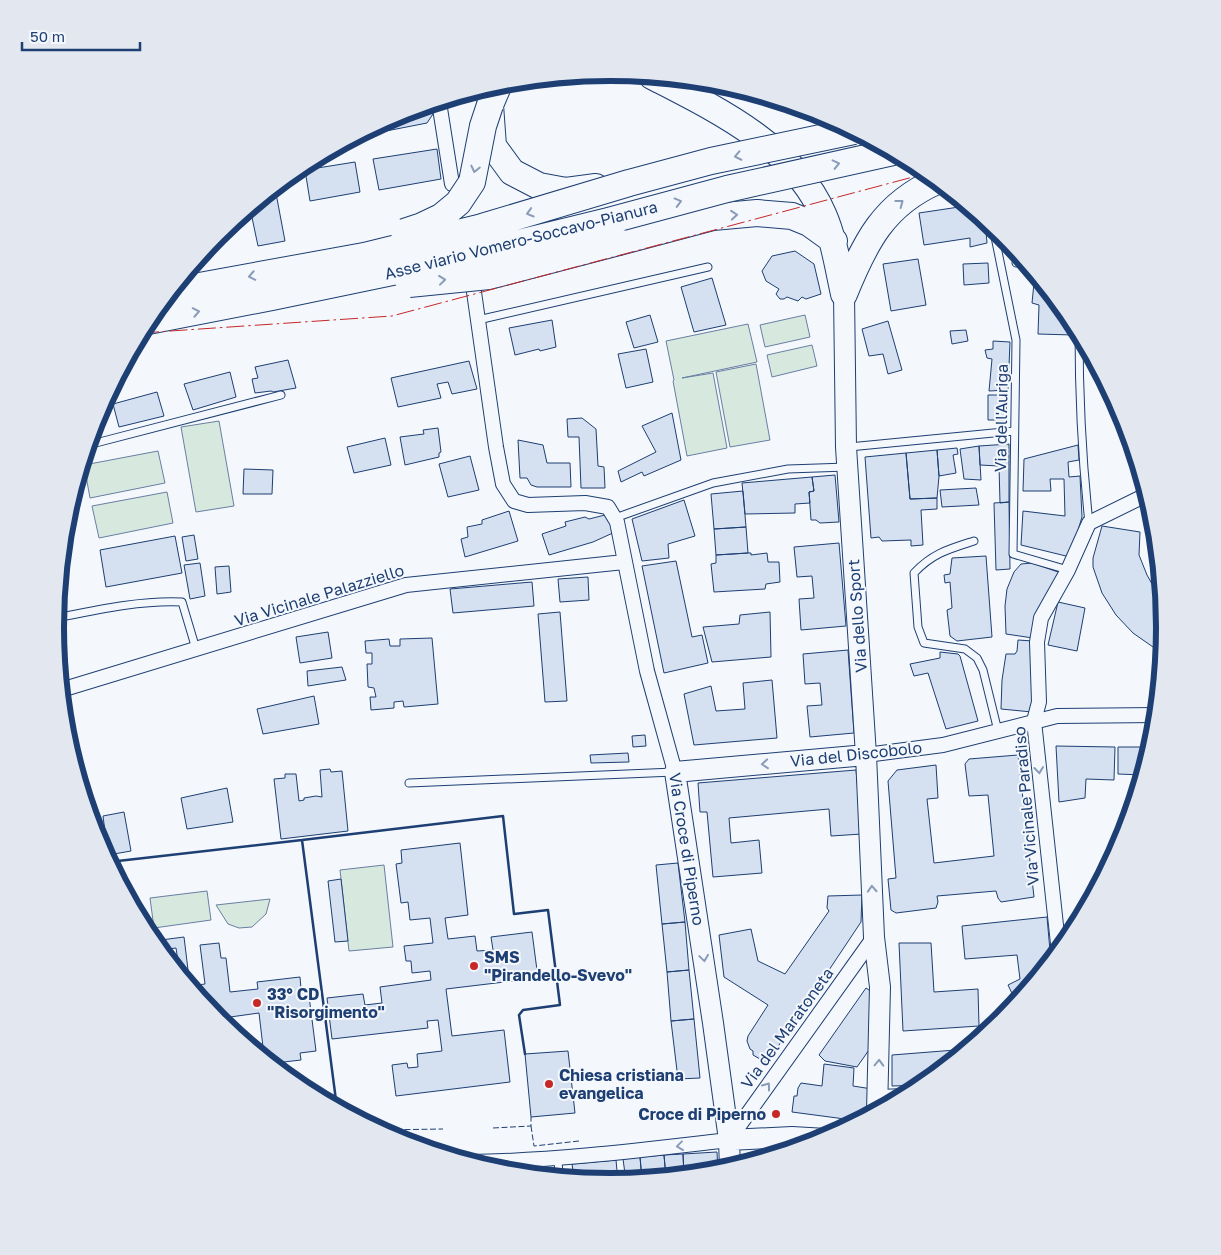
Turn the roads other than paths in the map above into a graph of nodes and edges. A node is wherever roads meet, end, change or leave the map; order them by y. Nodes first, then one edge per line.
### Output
1 (667, 84) edge
2 (494, 94) edge
3 (440, 108) edge
4 (844, 133) edge
5 (884, 154) edge
6 (629, 183) junction
7 (452, 184) dead end
8 (929, 184) edge
9 (997, 241) edge
10 (834, 242) junction
11 (708, 267) dead end
12 (287, 269) junction
13 (473, 285) dead end
14 (182, 289) edge
15 (844, 294) junction
16 (272, 297) junction
17 (161, 318) edge
18 (478, 320) junction
19 (1079, 346) edge
20 (280, 396) dead end
21 (1014, 431) junction
22 (96, 443) edge
23 (846, 447) junction
24 (847, 467) junction
25 (1142, 497) edge
26 (615, 518) junction
27 (1089, 523) junction
28 (974, 541) dead end
29 (624, 562) junction
30 (1068, 570) junction
31 (64, 616) edge
32 (196, 650) junction
33 (67, 688) edge
34 (1150, 715) edge
35 (1034, 721) junction
36 (998, 731) junction
37 (866, 755) junction
38 (675, 772) junction
39 (409, 783) dead end
40 (874, 938) junction
41 (1058, 941) edge
42 (878, 1104) edge
43 (806, 1138) edge
44 (728, 1140) junction
45 (558, 1158) junction
46 (491, 1161) edge
47 (729, 1161) edge
48 (559, 1172) edge

1 - 10 highway
2 - 6 highway, bridge
2 -> 12 highway, bridge
3 - 7 street
4 -> 6 highway, Asse viario Vomero-Soccavo-Pianura, bridge
16 -> 5 highway, Asse viario Vomero-Soccavo-Pianura, bridge
6 -> 12 highway, Asse viario Vomero-Soccavo-Pianura, bridge
15 -> 8 highway
9 - 21 lane, Via dell'Auriga
10 - 15 highway
16 -> 10 highway, bridge
11 - 18 lane
12 -> 14 highway, Asse viario Vomero-Soccavo-Pianura, bridge
13 - 18 street
15 - 23 street, Via dello Sport
17 -> 16 highway, Asse viario Vomero-Soccavo-Pianura, bridge
18 - 26 street
19 - 27 lane
20 - 22 lane
21 - 23 lane
21 - 30 lane, Via dell'Auriga
23 - 24 street, Via dello Sport
24 - 26 lane
24 - 37 street, Via dello Sport
25 - 27 street
26 - 29 street, Via Croce di Piperno
27 - 30 street, Via Vicinale Paradiso
28 - 36 lane
29 - 32 street, Via Vicinale Palazziello
29 - 38 street, Via Croce di Piperno
30 - 35 street, Via Vicinale Paradiso
31 - 32 lane
32 - 33 street, Via Vicinale Palazziello
34 - 35 street, Via del Discobolo
35 - 36 street, Via del Discobolo
35 -> 41 street, Via Vicinale Paradiso
36 - 37 street, Via del Discobolo
37 -> 38 street, Via del Discobolo
40 -> 37 street, Via dello Sport
38 - 39 lane
38 -> 44 street, Via Croce di Piperno
42 -> 40 street, Via dello Sport
44 -> 40 street, Via del Maratoneta
43 - 44 street
44 -> 45 street
44 - 47 street, Via Croce di Piperno
45 - 46 street
45 - 48 lane

